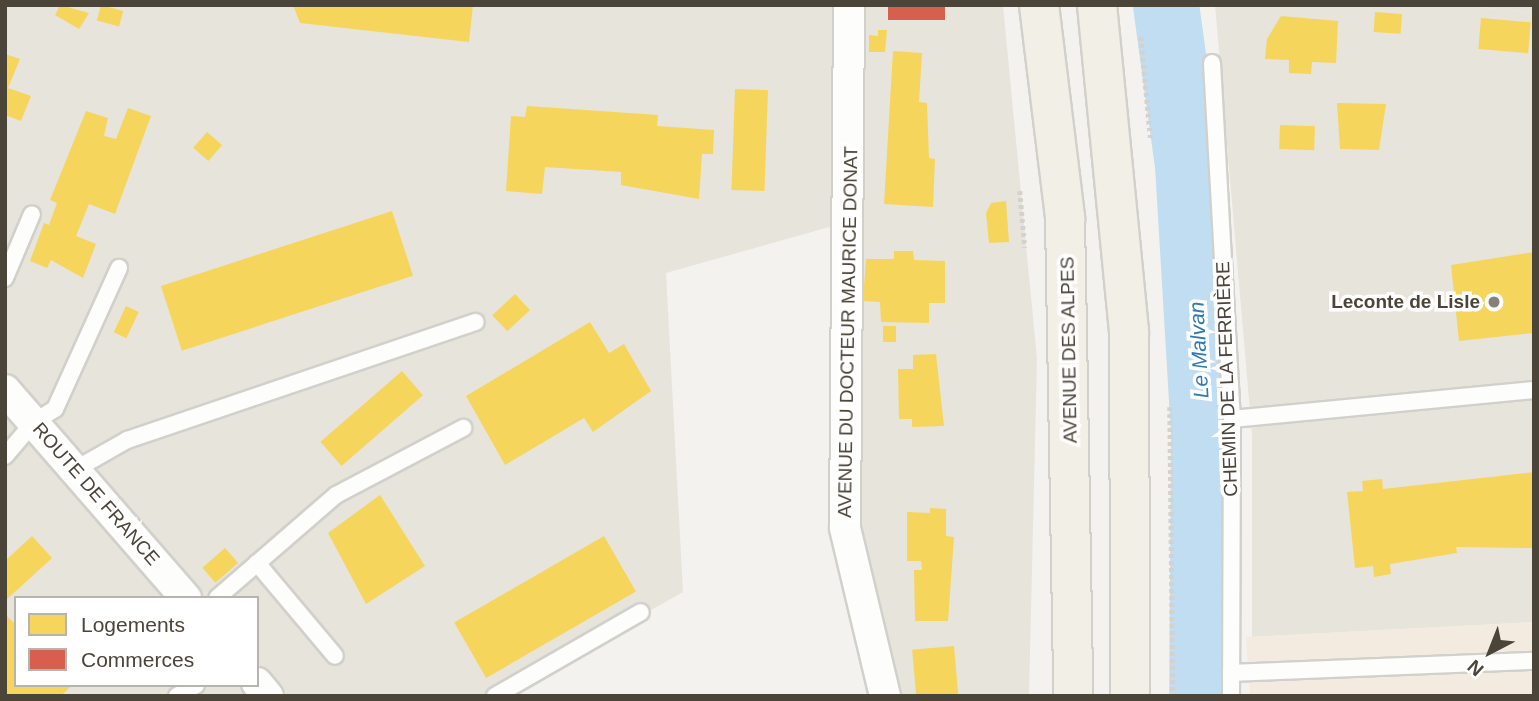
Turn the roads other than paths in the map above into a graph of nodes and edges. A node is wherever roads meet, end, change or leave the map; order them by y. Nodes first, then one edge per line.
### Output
1 (849, 5) edge
2 (1039, 5) edge
3 (1097, 5) edge
4 (1212, 63) dead end
5 (32, 214) dead end
6 (119, 268) dead end
7 (5, 278) edge
8 (476, 322) dead end
9 (5, 390) edge
10 (1534, 390) edge
11 (1232, 419) junction
12 (33, 422) junction
13 (463, 428) dead end
14 (5, 456) edge
15 (76, 469) junction
16 (257, 563) junction
17 (184, 596) edge
18 (219, 596) edge
19 (640, 612) dead end
20 (335, 656) dead end
21 (1534, 661) edge
22 (1231, 673) junction
23 (193, 687) edge
24 (177, 696) edge
25 (495, 696) edge
26 (885, 696) edge
27 (1073, 696) edge
28 (1130, 696) edge
29 (1231, 696) edge

1 - 26 street, AVENUE DU DOCTEUR MAURICE DONAT
2 - 27 main road, AVENUE DES ALPES
3 - 28 main road
4 - 11 lane, CHEMIN DE LA FERRIÈRE
5 - 7 lane
6 - 12 lane
8 - 15 lane
9 - 12 street, ROUTE DE FRANCE
10 - 11 lane
11 - 22 lane, CHEMIN DE LA FERRIÈRE
12 - 14 lane
12 - 15 street, ROUTE DE FRANCE
13 - 16 lane
15 - 17 street, ROUTE DE FRANCE
16 - 18 lane
16 - 20 lane
19 - 25 lane
21 - 22 lane
22 - 29 lane, CHEMIN DE LA FERRIÈRE
23 - 24 lane

